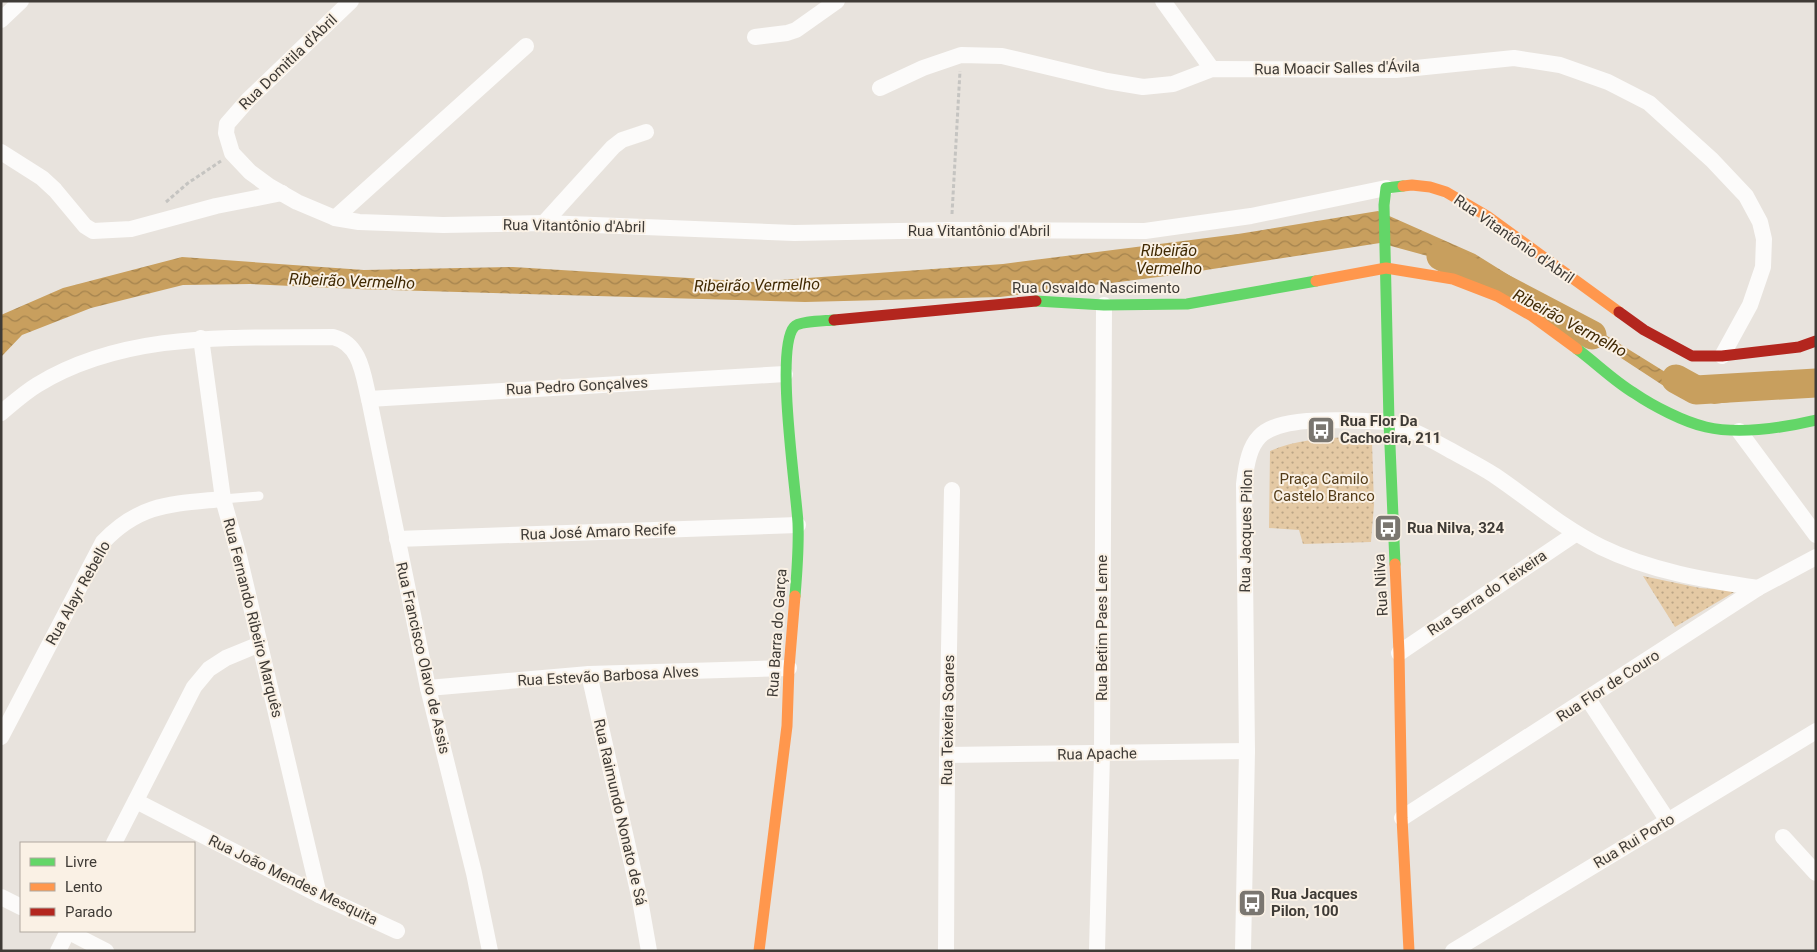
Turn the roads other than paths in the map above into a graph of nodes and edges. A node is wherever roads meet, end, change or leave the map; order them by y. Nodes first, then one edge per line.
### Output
1 (21, 1) edge
2 (351, 1) edge
3 (837, 1) edge
4 (1163, 1) edge
5 (1, 20) edge
6 (755, 37) dead end
7 (526, 46) dead end
8 (1212, 69) junction
9 (880, 88) dead end
10 (646, 132) dead end
11 (1, 152) edge
12 (232, 153) joint
13 (1386, 188) junction
14 (282, 194) junction
15 (335, 218) junction
16 (544, 223) junction
17 (1386, 268) junction
18 (1104, 305) junction
19 (804, 323) joint
20 (201, 338) junction
21 (1816, 341) edge
22 (1722, 356) junction
23 (785, 374) junction
24 (369, 399) junction
25 (1, 413) edge
26 (1816, 420) edge
27 (1389, 422) junction
28 (1739, 431) junction
29 (952, 490) dead end
30 (259, 496) dead end
31 (223, 499) junction
32 (798, 525) junction
33 (1575, 534) junction
34 (1816, 535) edge
35 (397, 539) junction
36 (1816, 557) edge
37 (1758, 588) junction
38 (260, 644) junction
39 (1400, 653) junction
40 (789, 668) junction
41 (589, 674) junction
42 (428, 688) junction
43 (1588, 699) junction
44 (1816, 731) edge
45 (1, 737) edge
46 (1247, 752) junction
47 (1102, 754) junction
48 (947, 755) junction
49 (136, 801) junction
50 (1402, 818) junction
51 (1668, 821) junction
52 (1783, 837) dead end
53 (115, 842) edge
54 (1816, 872) edge
55 (319, 896) junction
56 (1, 897) edge
57 (20, 906) edge
58 (397, 931) dead end
59 (68, 932) edge
60 (70, 932) edge
61 (58, 951) edge
62 (106, 951) edge
63 (490, 951) edge
64 (649, 951) edge
65 (759, 951) edge
66 (946, 951) edge
67 (1097, 951) edge
68 (1243, 951) edge
69 (1409, 951) edge
70 (1453, 951) edge

1 - 5 street
2 - 12 street, Rua Domitila d'Abril
3 - 6 street
4 - 8 street
7 - 15 street
8 - 9 street
8 - 22 street, Rua Moacir Salles d'Ávila
10 - 16 street
11 - 14 street
12 - 14 street, Rua Vitantônio d'Abril
13 - 16 street, Rua Vitantônio d'Abril
13 - 17 street, Rua Nilva
13 - 22 street, Rua Vitantônio d'Abril
14 - 15 street, Rua Vitantônio d'Abril
15 - 16 street, Rua Vitantônio d'Abril
17 - 18 street, Rua Osvaldo Nascimento
17 - 27 street, Rua Nilva
17 - 28 street, Rua Osvaldo Nascimento
18 - 19 street, Rua Osvaldo Nascimento
18 - 47 street, Rua Betim Paes Leme
19 - 23 street, Rua Barra do Garça
20 - 24 street, Rua Francisco Olavo de Assis
20 - 25 street
20 - 31 street, Rua Fernando Ribeiro Marquês
21 - 22 street, Rua Vitantônio d'Abril
23 - 24 street, Rua Pedro Gonçalves
23 - 32 street, Rua Barra do Garça
24 - 35 street, Rua Francisco Olavo de Assis
26 - 28 street, Rua Osvaldo Nascimento
27 - 33 street, Rua Jacques Pilon
27 - 39 street, Rua Nilva
27 - 46 street, Rua Jacques Pilon
28 - 34 street
29 - 48 street, Rua Teixeira Soares
30 - 31 lane, Rua Alayr Rebello
31 - 38 street, Rua Fernando Ribeiro Marquês
31 - 45 street, Rua Alayr Rebello
32 - 35 street, Rua José Amaro Recife
32 - 40 street, Rua Barra do Garça
33 - 37 street, Rua Jacques Pilon
33 - 39 street, Rua Serra do Teixeira
35 - 42 street, Rua Francisco Olavo de Assis
36 - 37 street, Rua Flor de Couro
37 - 43 street, Rua Flor de Couro
38 - 49 street
38 - 55 street, Rua Fernando Ribeiro Marquês
39 - 50 street, Rua Nilva
40 - 41 street, Rua Estevão Barbosa Alves
40 - 65 street, Rua Barra do Garça
41 - 42 street, Rua Estevão Barbosa Alves
41 - 64 street, Rua Raimundo Nonato de Sá
42 - 63 street, Rua Francisco Olavo de Assis
43 - 50 street, Rua Flor de Couro
43 - 51 street
44 - 51 street, Rua Rui Porto
46 - 47 street, Rua Apache
46 - 68 street, Rua Jacques Pilon
47 - 48 street, Rua Apache
47 - 67 street, Rua Betim Paes Leme
48 - 66 street, Rua Teixeira Soares
49 - 53 street
49 - 55 street, Rua João Mendes Mesquita
50 - 69 street, Rua Nilva
51 - 70 street, Rua Rui Porto
52 - 54 street
55 - 58 street, Rua João Mendes Mesquita
56 - 57 street
59 - 61 street
60 - 62 street

